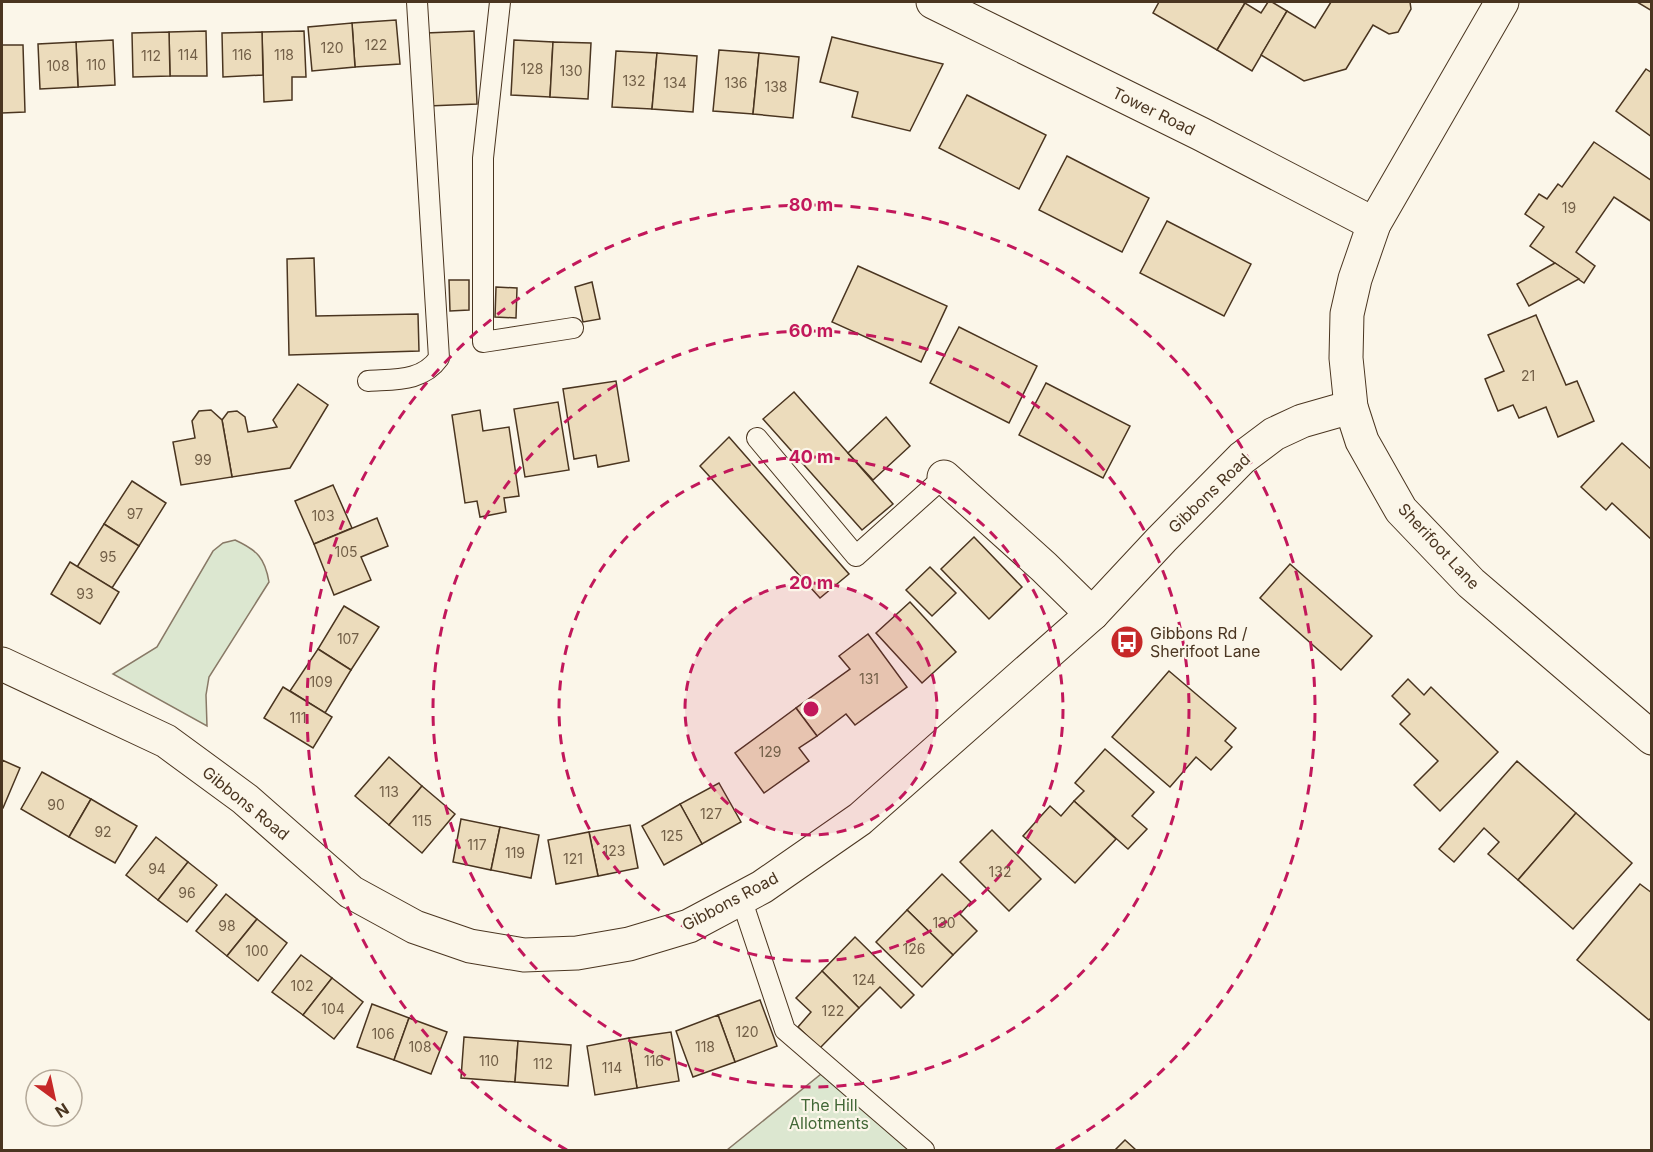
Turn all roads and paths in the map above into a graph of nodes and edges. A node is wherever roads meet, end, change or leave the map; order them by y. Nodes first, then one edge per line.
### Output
1 (417, 2) edge
2 (500, 2) edge
3 (933, 2) edge
4 (1502, 2) edge
5 (1374, 224) junction
6 (573, 328) dead end
7 (368, 381) dead end
8 (1351, 407) junction
9 (757, 438) dead end
10 (944, 477) joint
11 (1092, 614) junction
12 (2, 664) edge
13 (1652, 738) edge
14 (741, 898) junction
15 (924, 1150) edge

1 - 7 lane
2 - 6 lane
3 - 5 street, Tower Road
4 - 5 street, Sherifoot Lane
5 - 8 street, Sherifoot Lane
8 - 11 street, Gibbons Road
8 - 13 street, Sherifoot Lane
9 - 10 lane
10 - 11 street
11 - 14 street, Gibbons Road
12 - 14 street, Gibbons Road
14 - 15 lane

